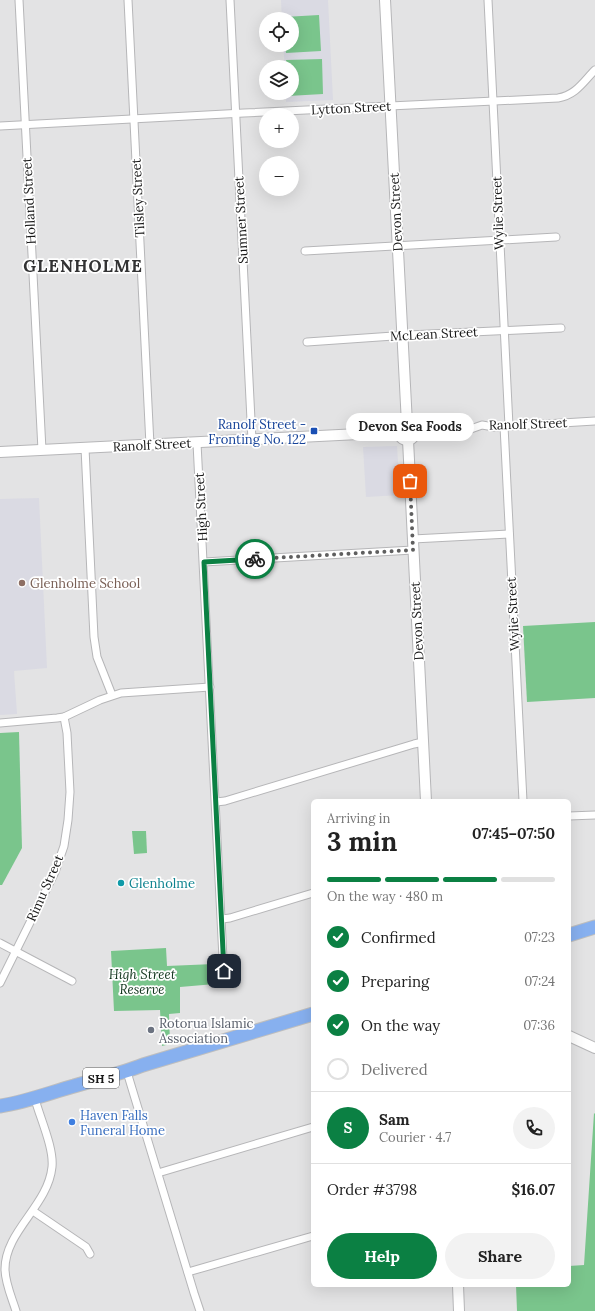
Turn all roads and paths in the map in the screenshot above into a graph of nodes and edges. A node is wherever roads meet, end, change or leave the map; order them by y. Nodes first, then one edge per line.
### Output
1 (19, 0) edge
2 (128, 0) edge
3 (230, 0) edge
4 (385, 0) edge
5 (488, 0) edge
6 (595, 70) edge
7 (493, 102) junction
8 (390, 106) junction
9 (236, 114) junction
10 (134, 119) junction
11 (25, 125) junction
12 (0, 126) edge
13 (556, 237) dead end
14 (499, 240) junction
15 (397, 245) junction
16 (305, 251) dead end
17 (561, 328) dead end
18 (504, 331) junction
19 (402, 336) junction
20 (308, 342) dead end
21 (595, 421) edge
22 (407, 424) junction
23 (506, 426) junction
24 (399, 432) junction
25 (415, 432) junction
26 (252, 440) junction
27 (408, 440) junction
28 (197, 443) junction
29 (150, 445) junction
30 (85, 448) junction
31 (42, 450) junction
32 (0, 452) edge
33 (509, 534) junction
34 (413, 539) junction
35 (413, 550) junction
36 (204, 562) junction
37 (210, 687) junction
38 (112, 695) junction
39 (64, 716) junction
40 (0, 723) edge
41 (423, 742) junction
42 (426, 799) edge
43 (523, 799) edge
44 (216, 802) junction
45 (595, 815) edge
46 (571, 816) edge
47 (311, 894) edge
48 (222, 919) junction
49 (595, 927) edge
50 (571, 934) edge
51 (0, 943) edge
52 (16, 951) junction
53 (224, 978) dead end
54 (72, 981) dead end
55 (0, 983) edge
56 (311, 1015) edge
57 (571, 1037) edge
58 (595, 1048) edge
59 (127, 1072) junction
60 (35, 1099) junction
61 (0, 1106) edge
62 (311, 1128) edge
63 (158, 1173) junction
64 (33, 1211) junction
65 (311, 1237) edge
66 (90, 1254) dead end
67 (188, 1272) junction
68 (458, 1287) edge
69 (16, 1311) edge
70 (200, 1311) edge
71 (459, 1311) edge

1 - 11 street, Holland Street
2 - 10 street, Tilsley Street
3 - 9 street, Sumner Street
4 - 8 main road, Devon Street
5 - 7 street, Wylie Street
6 - 7 street, Lytton Street
7 - 8 street, Lytton Street
7 - 14 street, Wylie Street
8 - 9 street, Lytton Street
8 - 15 main road, Devon Street
9 - 10 street, Lytton Street
9 - 26 street, Sumner Street
10 - 11 street, Lytton Street
10 - 29 street, Tilsley Street
11 - 12 street, Lytton Street
11 - 31 street, Holland Street
13 - 14 street
14 - 15 street
14 - 18 street, Wylie Street
15 - 16 street
15 - 19 main road, Devon Street
17 - 18 street, McLean Street
18 - 19 street, McLean Street
18 - 23 street, Wylie Street
19 - 20 street, McLean Street
19 - 22 main road, Devon Street
21 - 23 street, Ranolf Street
22 - 24 main road
22 - 25 main road
23 - 25 street, Ranolf Street
23 - 33 street, Wylie Street
24 - 26 main road, Ranolf Street
24 - 27 main road
25 - 27 main road
26 - 28 main road, Ranolf Street
27 - 34 main road, Devon Street
28 - 29 main road, Ranolf Street
28 - 36 street, High Street
29 - 30 main road, Ranolf Street
30 - 31 main road, Ranolf Street
30 - 38 street
31 - 32 main road, Ranolf Street
33 - 34 street
33 - 43 street, Wylie Street
34 - 35 main road, Devon Street
35 - 36 street
35 - 41 main road, Devon Street
36 - 37 street, High Street
37 - 38 street
37 - 44 street, High Street
38 - 39 street
39 - 40 street
39 - 52 street, Rimu Street
41 - 42 main road, Devon Street
41 - 44 street
44 - 48 street, High Street
45 - 46 street
47 - 48 street
48 - 53 street, High Street
49 - 50 highway
51 - 52 street
52 - 54 street
52 - 55 street, Rimu Street
56 - 59 highway, SH 5
57 - 58 main road
59 - 60 highway, SH 5
59 - 63 street
60 - 61 highway, SH 5
60 - 64 street
62 - 63 street
63 - 67 street
64 - 66 street
64 - 69 street
65 - 67 street
67 - 70 street
68 - 71 main road

